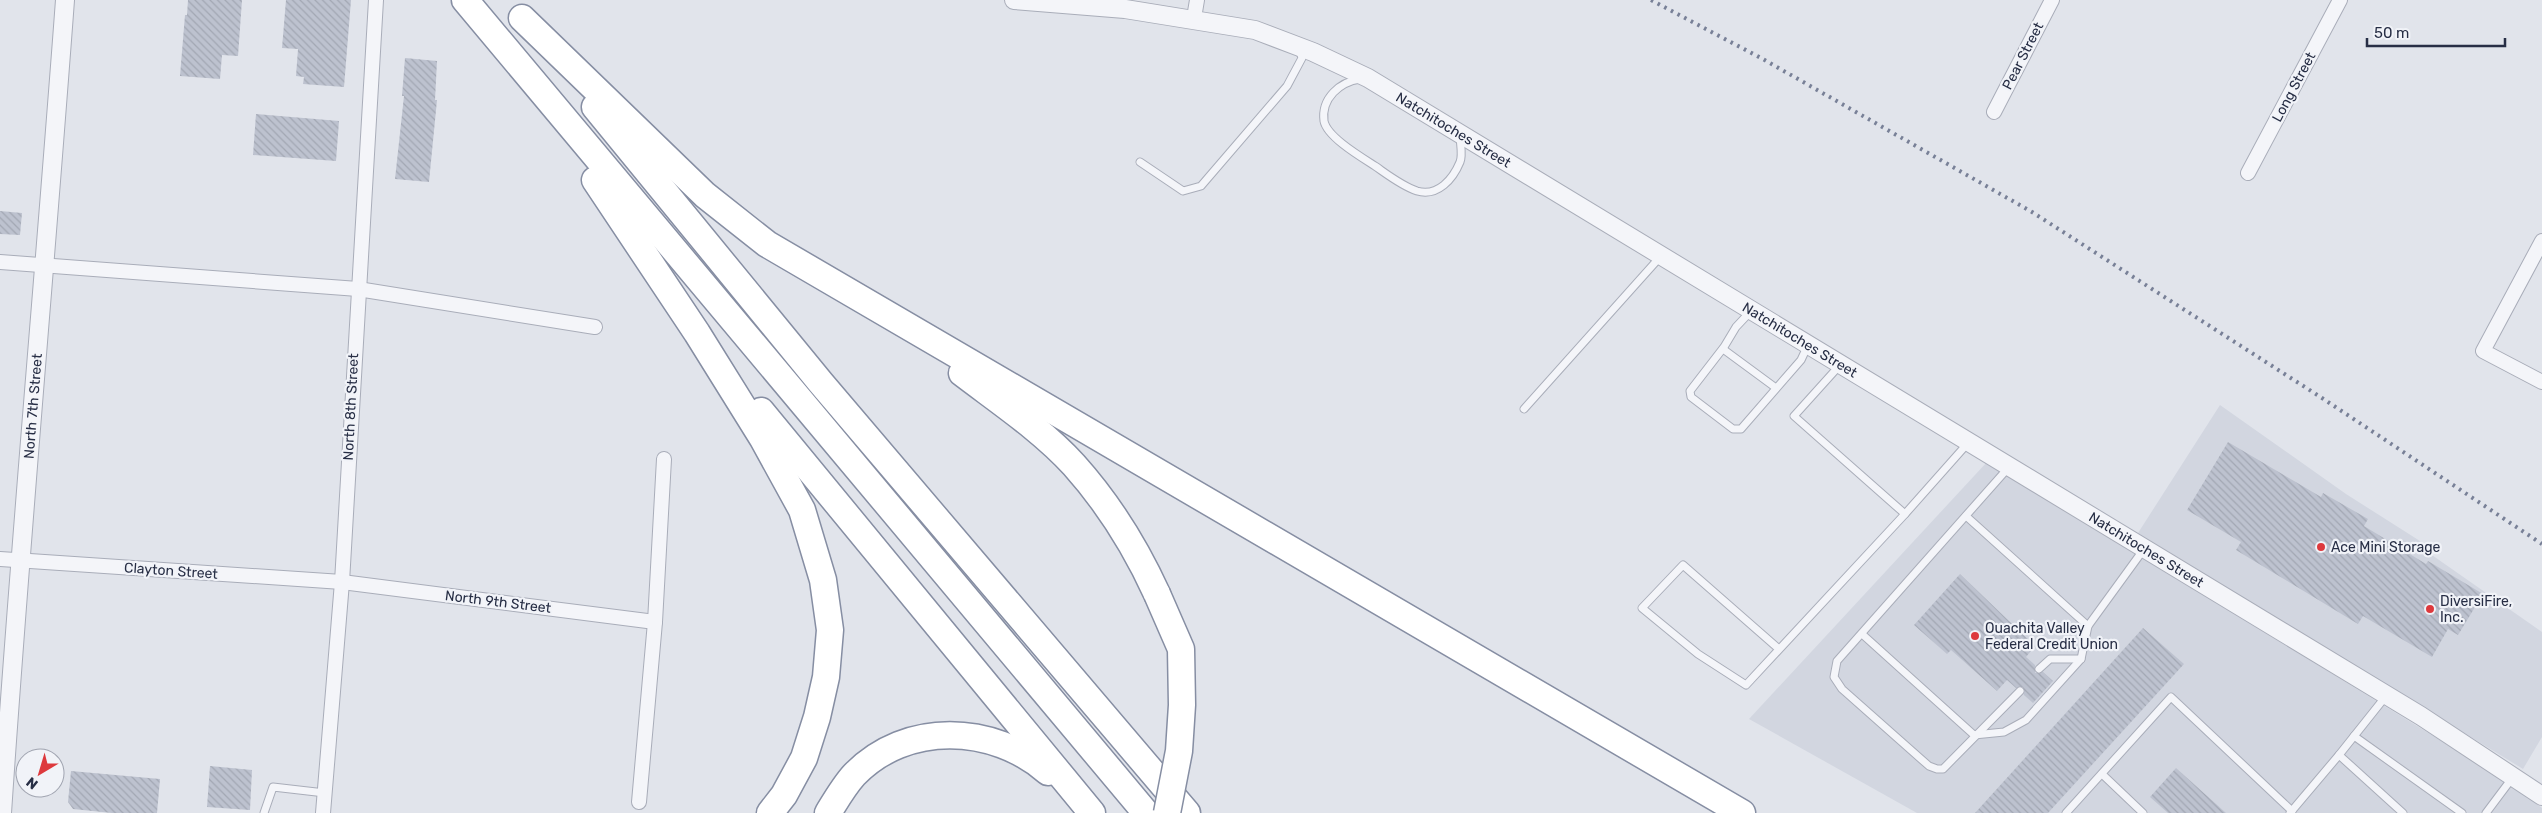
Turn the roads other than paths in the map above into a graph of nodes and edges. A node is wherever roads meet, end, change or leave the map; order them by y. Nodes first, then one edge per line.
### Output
1 (65, 0) edge
2 (376, 0) edge
3 (465, 0) edge
4 (1014, 0) edge
5 (1198, 0) edge
6 (2052, 0) edge
7 (2340, 0) edge
8 (514, 9) edge
9 (1194, 18) junction
10 (1299, 46) junction
11 (524, 73) junction
12 (1368, 78) junction
13 (1994, 112) dead end
14 (1460, 134) junction
15 (1140, 162) dead end
16 (2248, 173) dead end
17 (2542, 241) edge
18 (767, 244) junction
19 (1661, 256) junction
20 (0, 262) edge
21 (45, 265) junction
22 (358, 289) junction
23 (1752, 311) junction
24 (595, 327) dead end
25 (697, 333) junction
26 (1808, 345) junction
27 (1723, 349) junction
28 (1840, 365) junction
29 (2542, 382) edge
30 (1776, 388) junction
31 (1524, 409) dead end
32 (1969, 442) junction
33 (664, 458) dead end
34 (2009, 467) junction
35 (1905, 514) junction
36 (1966, 516) junction
37 (2144, 549) junction
38 (0, 559) edge
39 (19, 560) junction
40 (342, 582) junction
41 (655, 622) junction
42 (2088, 626) junction
43 (1862, 634) junction
44 (1779, 649) junction
45 (2081, 659) junction
46 (2040, 669) dead end
47 (2020, 691) dead end
48 (2387, 695) junction
49 (1974, 735) junction
50 (2354, 736) junction
51 (2339, 755) junction
52 (2102, 774) junction
53 (2514, 777) junction
54 (325, 793) junction
55 (2542, 796) edge
56 (639, 802) dead end
57 (2291, 812) edge
58 (2, 813) edge
59 (264, 813) edge
60 (323, 813) edge
61 (770, 813) edge
62 (828, 813) edge
63 (1090, 813) edge
64 (1146, 813) edge
65 (1167, 813) edge
66 (1187, 813) edge
67 (1742, 813) edge
68 (2066, 813) edge
69 (2143, 813) edge
70 (2403, 813) edge
71 (2462, 813) edge
72 (2486, 813) edge

1 - 21 street, North 7th Street
2 - 22 street, North 8th Street
3 - 11 highway
4 - 9 street, Natchitoches Street
5 - 9 street
6 - 13 street, Pear Street
7 - 16 street, Long Street
8 - 18 highway
8 - 66 highway
9 - 10 street, Natchitoches Street
10 - 12 street, Natchitoches Street
10 - 15 lane
11 - 25 highway
11 - 64 highway
12 - 14 street, Natchitoches Street
12 - 14 lane
14 - 19 street, Natchitoches Street
17 - 29 street
18 - 65 highway, bridge
18 - 67 highway
19 - 23 street, Natchitoches Street
19 - 31 lane
20 - 21 street
21 - 22 street
21 - 39 street, North 7th Street
22 - 24 street
22 - 40 street, North 8th Street
23 - 26 street, Natchitoches Street
23 - 27 lane
25 - 61 highway
25 - 63 highway
26 - 28 street, Natchitoches Street
26 - 30 lane
27 - 30 lane
27 - 30 lane
28 - 32 street, Natchitoches Street
28 - 35 lane
32 - 34 street, Natchitoches Street
32 - 35 lane
33 - 41 street
34 - 36 lane
34 - 37 street, Natchitoches Street
35 - 44 lane
36 - 42 lane
36 - 43 lane
37 - 42 lane
37 - 48 street, Natchitoches Street
38 - 39 street, Clayton Street
39 - 40 street, Clayton Street
39 - 58 street, North 7th Street
40 - 41 street, North 9th Street
40 - 54 street, North 8th Street
41 - 56 street
42 - 45 lane
43 - 49 lane
43 - 49 lane
44 - 44 lane
45 - 46 lane
45 - 49 lane
47 - 49 lane
48 - 50 lane
48 - 53 street, Natchitoches Street
50 - 51 lane
50 - 71 lane
51 - 57 lane
51 - 70 lane
52 - 57 lane
52 - 68 lane
52 - 69 lane
53 - 55 street, Natchitoches Street
53 - 72 lane
54 - 59 lane
54 - 60 street, North 8th Street
62 - 63 highway

